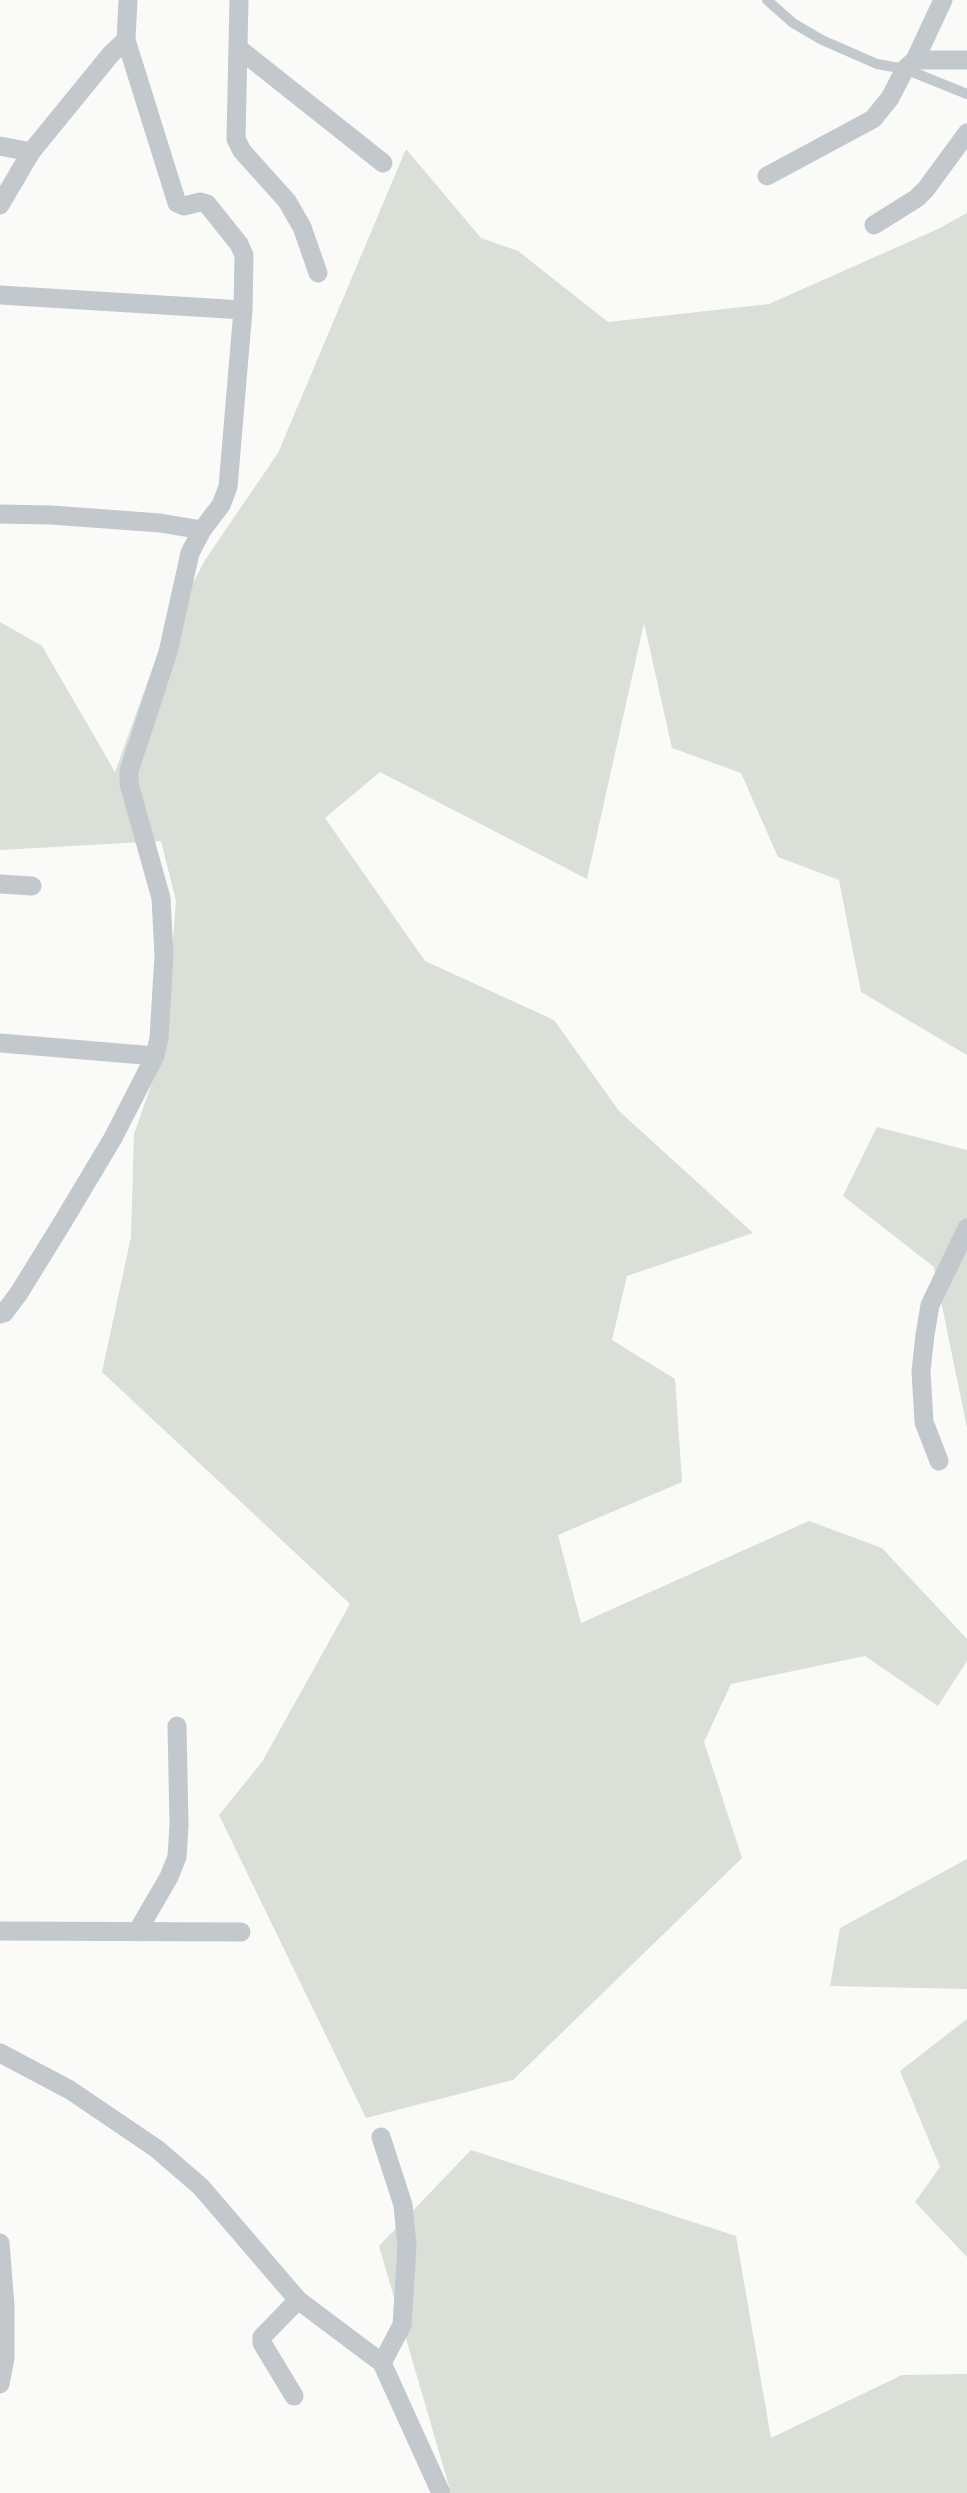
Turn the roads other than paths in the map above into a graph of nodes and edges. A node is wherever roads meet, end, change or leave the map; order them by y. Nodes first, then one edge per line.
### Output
1 (128, 0) edge
2 (239, 0) edge
3 (767, 0) edge
4 (943, 0) edge
5 (126, 40) junction
6 (238, 48) junction
7 (967, 60) edge
8 (910, 64) junction
9 (967, 94) edge
10 (967, 133) edge
11 (0, 146) edge
12 (31, 152) junction
13 (383, 163) dead end
14 (767, 176) dead end
15 (0, 206) edge
16 (874, 225) dead end
17 (318, 273) dead end
18 (0, 295) edge
19 (243, 310) junction
20 (0, 514) edge
21 (202, 530) junction
22 (0, 884) edge
23 (32, 886) dead end
24 (0, 1044) edge
25 (155, 1056) junction
26 (967, 1228) edge
27 (0, 1314) edge
28 (939, 1461) dead end
29 (178, 1726) dead end
30 (0, 1931) edge
31 (138, 1932) junction
32 (241, 1932) dead end
33 (0, 2053) edge
34 (381, 2137) dead end
35 (0, 2244) edge
36 (298, 2300) junction
37 (382, 2363) junction
38 (0, 2384) edge
39 (294, 2396) dead end
40 (441, 2493) edge

1 - 5 street
2 - 6 street
3 - 8 lane
4 - 8 street
5 - 12 street
5 - 19 street
6 - 13 street
6 - 17 street
7 - 8 street
8 - 9 lane
8 - 14 street
10 - 16 street
11 - 12 street
12 - 15 street
18 - 19 street
19 - 21 street
20 - 21 street
21 - 25 street
22 - 23 street
24 - 25 street
25 - 27 street
26 - 28 street
29 - 31 street
30 - 31 street
31 - 32 street
33 - 36 street
34 - 37 street
35 - 38 street
36 - 37 street
36 - 39 street
37 - 40 street

